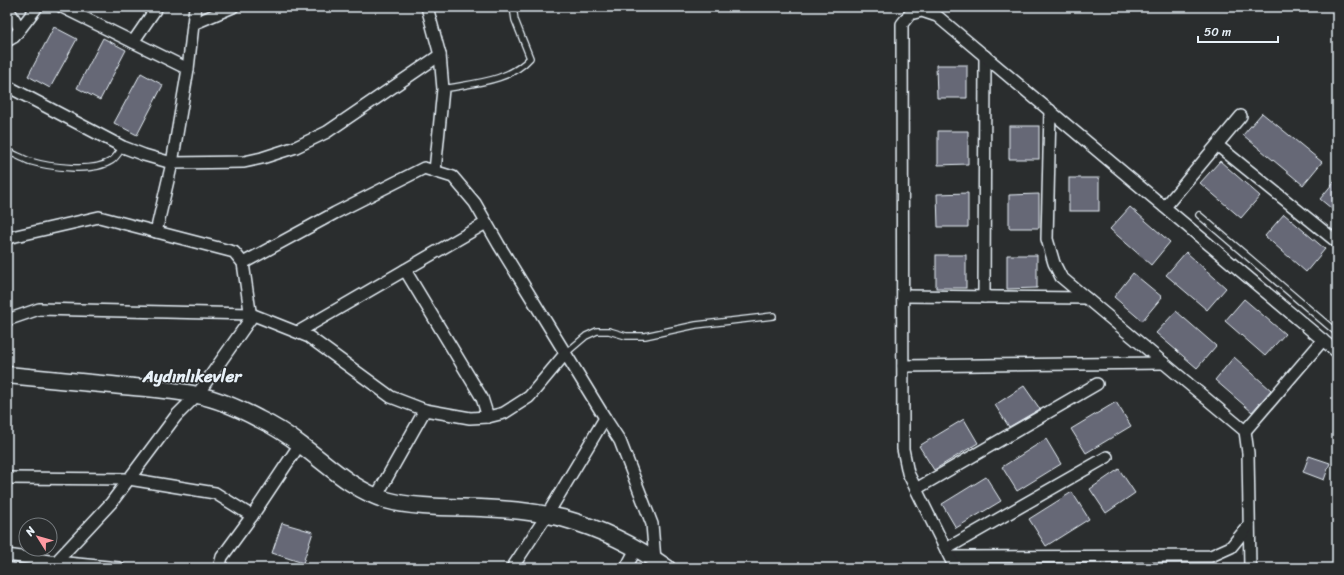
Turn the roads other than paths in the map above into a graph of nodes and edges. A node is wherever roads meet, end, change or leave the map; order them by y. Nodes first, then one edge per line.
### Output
1 (7, 7) edge
2 (37, 7) edge
3 (62, 7) edge
4 (157, 7) edge
5 (195, 7) edge
6 (233, 7) edge
7 (427, 7) edge
8 (513, 7) edge
9 (193, 24) junction
10 (20, 29) junction
11 (7, 41) edge
12 (133, 42) junction
13 (440, 55) junction
14 (985, 56) junction
15 (188, 69) junction
16 (7, 86) edge
17 (443, 89) junction
18 (1050, 110) junction
19 (1241, 116) dead end
20 (1217, 145) junction
21 (123, 147) junction
22 (7, 151) edge
23 (172, 163) junction
24 (435, 171) junction
25 (1165, 207) junction
26 (1199, 215) dead end
27 (486, 223) junction
28 (156, 232) junction
29 (7, 238) edge
30 (1337, 242) edge
31 (243, 263) junction
32 (405, 270) junction
33 (903, 296) junction
34 (984, 297) junction
35 (1086, 298) junction
36 (250, 314) junction
37 (774, 316) dead end
38 (7, 320) edge
39 (298, 332) junction
40 (1337, 333) edge
41 (1323, 340) junction
42 (1337, 352) edge
43 (565, 354) junction
44 (1164, 363) junction
45 (903, 366) junction
46 (7, 374) edge
47 (1097, 384) dead end
48 (197, 395) junction
49 (425, 410) junction
50 (488, 417) junction
51 (604, 418) junction
52 (1245, 431) junction
53 (300, 444) junction
54 (1107, 457) dead end
55 (7, 478) edge
56 (129, 479) junction
57 (916, 489) junction
58 (376, 497) junction
59 (547, 515) junction
60 (252, 516) junction
61 (1249, 525) junction
62 (636, 549) junction
63 (948, 553) junction
64 (7, 555) edge
65 (661, 564) edge
66 (56, 565) edge
67 (119, 568) edge
68 (219, 568) edge
69 (512, 568) edge
70 (626, 568) edge
71 (955, 568) edge
72 (1250, 568) edge

1 - 10 street
2 - 10 street
3 - 12 street
4 - 12 street
5 - 9 street
6 - 9 street
7 - 13 street
8 - 17 lane
9 - 15 street
10 - 11 street
12 - 15 street
13 - 17 street
13 - 23 street
14 - 18 street
14 - 33 street
14 - 34 street
15 - 23 street
16 - 21 street
17 - 24 street
18 - 25 street
18 - 35 street
19 - 20 street
20 - 25 street
20 - 30 street
21 - 22 lane
21 - 23 street
23 - 28 street
24 - 27 street
24 - 31 street
25 - 41 street
26 - 40 lane
27 - 32 street
27 - 43 street
28 - 29 street
28 - 31 street
31 - 36 street
32 - 39 street
32 - 50 street
33 - 34 street
33 - 45 street
34 - 35 street
35 - 44 street
36 - 38 street
36 - 39 street
36 - 48 street
37 - 43 lane
39 - 49 street
41 - 42 street
41 - 52 street
43 - 50 street
43 - 51 street
44 - 45 street
44 - 52 street
45 - 57 street
46 - 48 street
47 - 57 street
48 - 53 street
48 - 56 street
49 - 50 street
49 - 58 street
51 - 59 street
51 - 65 street
52 - 61 street
53 - 58 street
53 - 60 street
54 - 63 street
55 - 56 street
56 - 60 street
56 - 66 street
57 - 63 street
58 - 59 street
59 - 62 street
59 - 69 street
60 - 68 street
61 - 63 street
61 - 72 street
62 - 65 street
62 - 70 street
63 - 71 street
64 - 66 street
66 - 67 street

